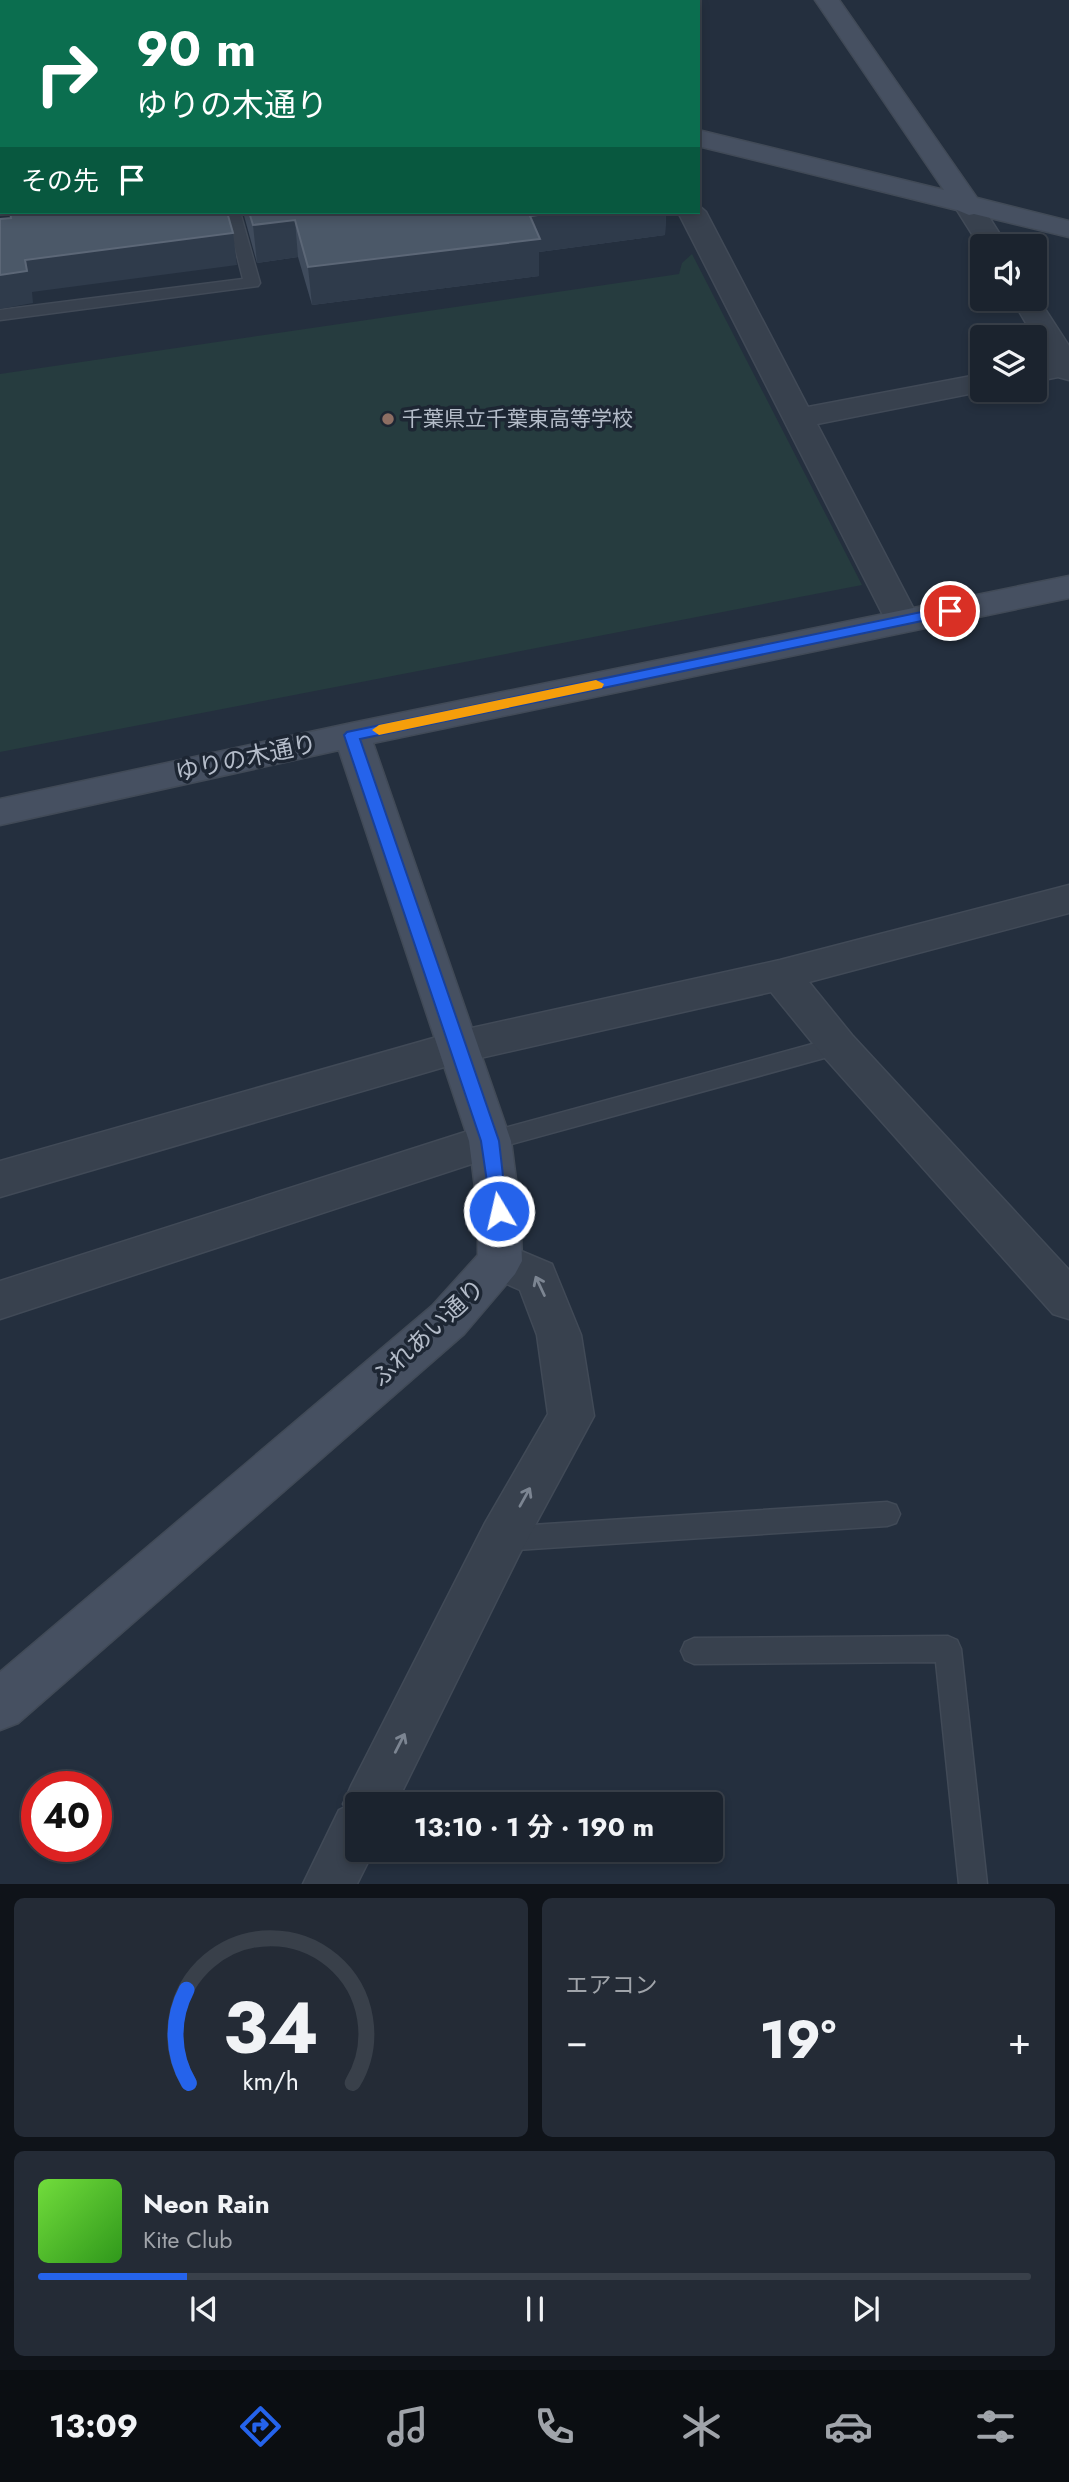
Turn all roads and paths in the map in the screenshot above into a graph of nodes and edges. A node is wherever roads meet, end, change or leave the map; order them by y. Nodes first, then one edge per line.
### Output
1 (827, 0) edge
2 (700, 139) edge
3 (969, 207) junction
4 (234, 214) edge
5 (693, 214) edge
6 (1069, 229) edge
7 (986, 234) edge
8 (1033, 311) edge
9 (0, 315) edge
10 (1068, 368) edge
11 (1047, 371) edge
12 (970, 385) edge
13 (798, 418) junction
14 (1069, 587) edge
15 (903, 621) junction
16 (352, 735) junction
17 (0, 812) edge
18 (1069, 899) edge
19 (780, 975) junction
20 (838, 1046) junction
21 (458, 1047) junction
22 (490, 1141) junction
23 (0, 1180) edge
24 (500, 1261) junction
25 (0, 1300) edge
26 (1069, 1300) edge
27 (887, 1514) dead end
28 (502, 1539) junction
29 (694, 1651) dead end
30 (0, 1705) edge
31 (375, 1792) edge
32 (345, 1852) edge
33 (329, 1884) edge
34 (973, 1884) edge

1 - 3 street
2 - 3 street
3 - 6 street
3 - 7 street
4 - 9 lane
5 - 13 street
8 - 10 street
10 - 11 street
12 - 13 street
13 - 15 street
14 - 15 street, ゆりの木通り
15 - 16 street, ゆりの木通り
16 - 17 street, ゆりの木通り
16 - 21 street, ふれあい通り
18 - 19 street
19 - 20 street
19 - 21 street
20 - 22 lane
20 - 26 street
21 - 22 street, ふれあい通り
21 - 23 street
22 - 24 street, ふれあい通り
22 - 25 street
28 -> 24 street
24 - 30 street, ふれあい通り
27 - 28 lane
31 -> 28 street
29 - 34 lane
32 - 33 street

